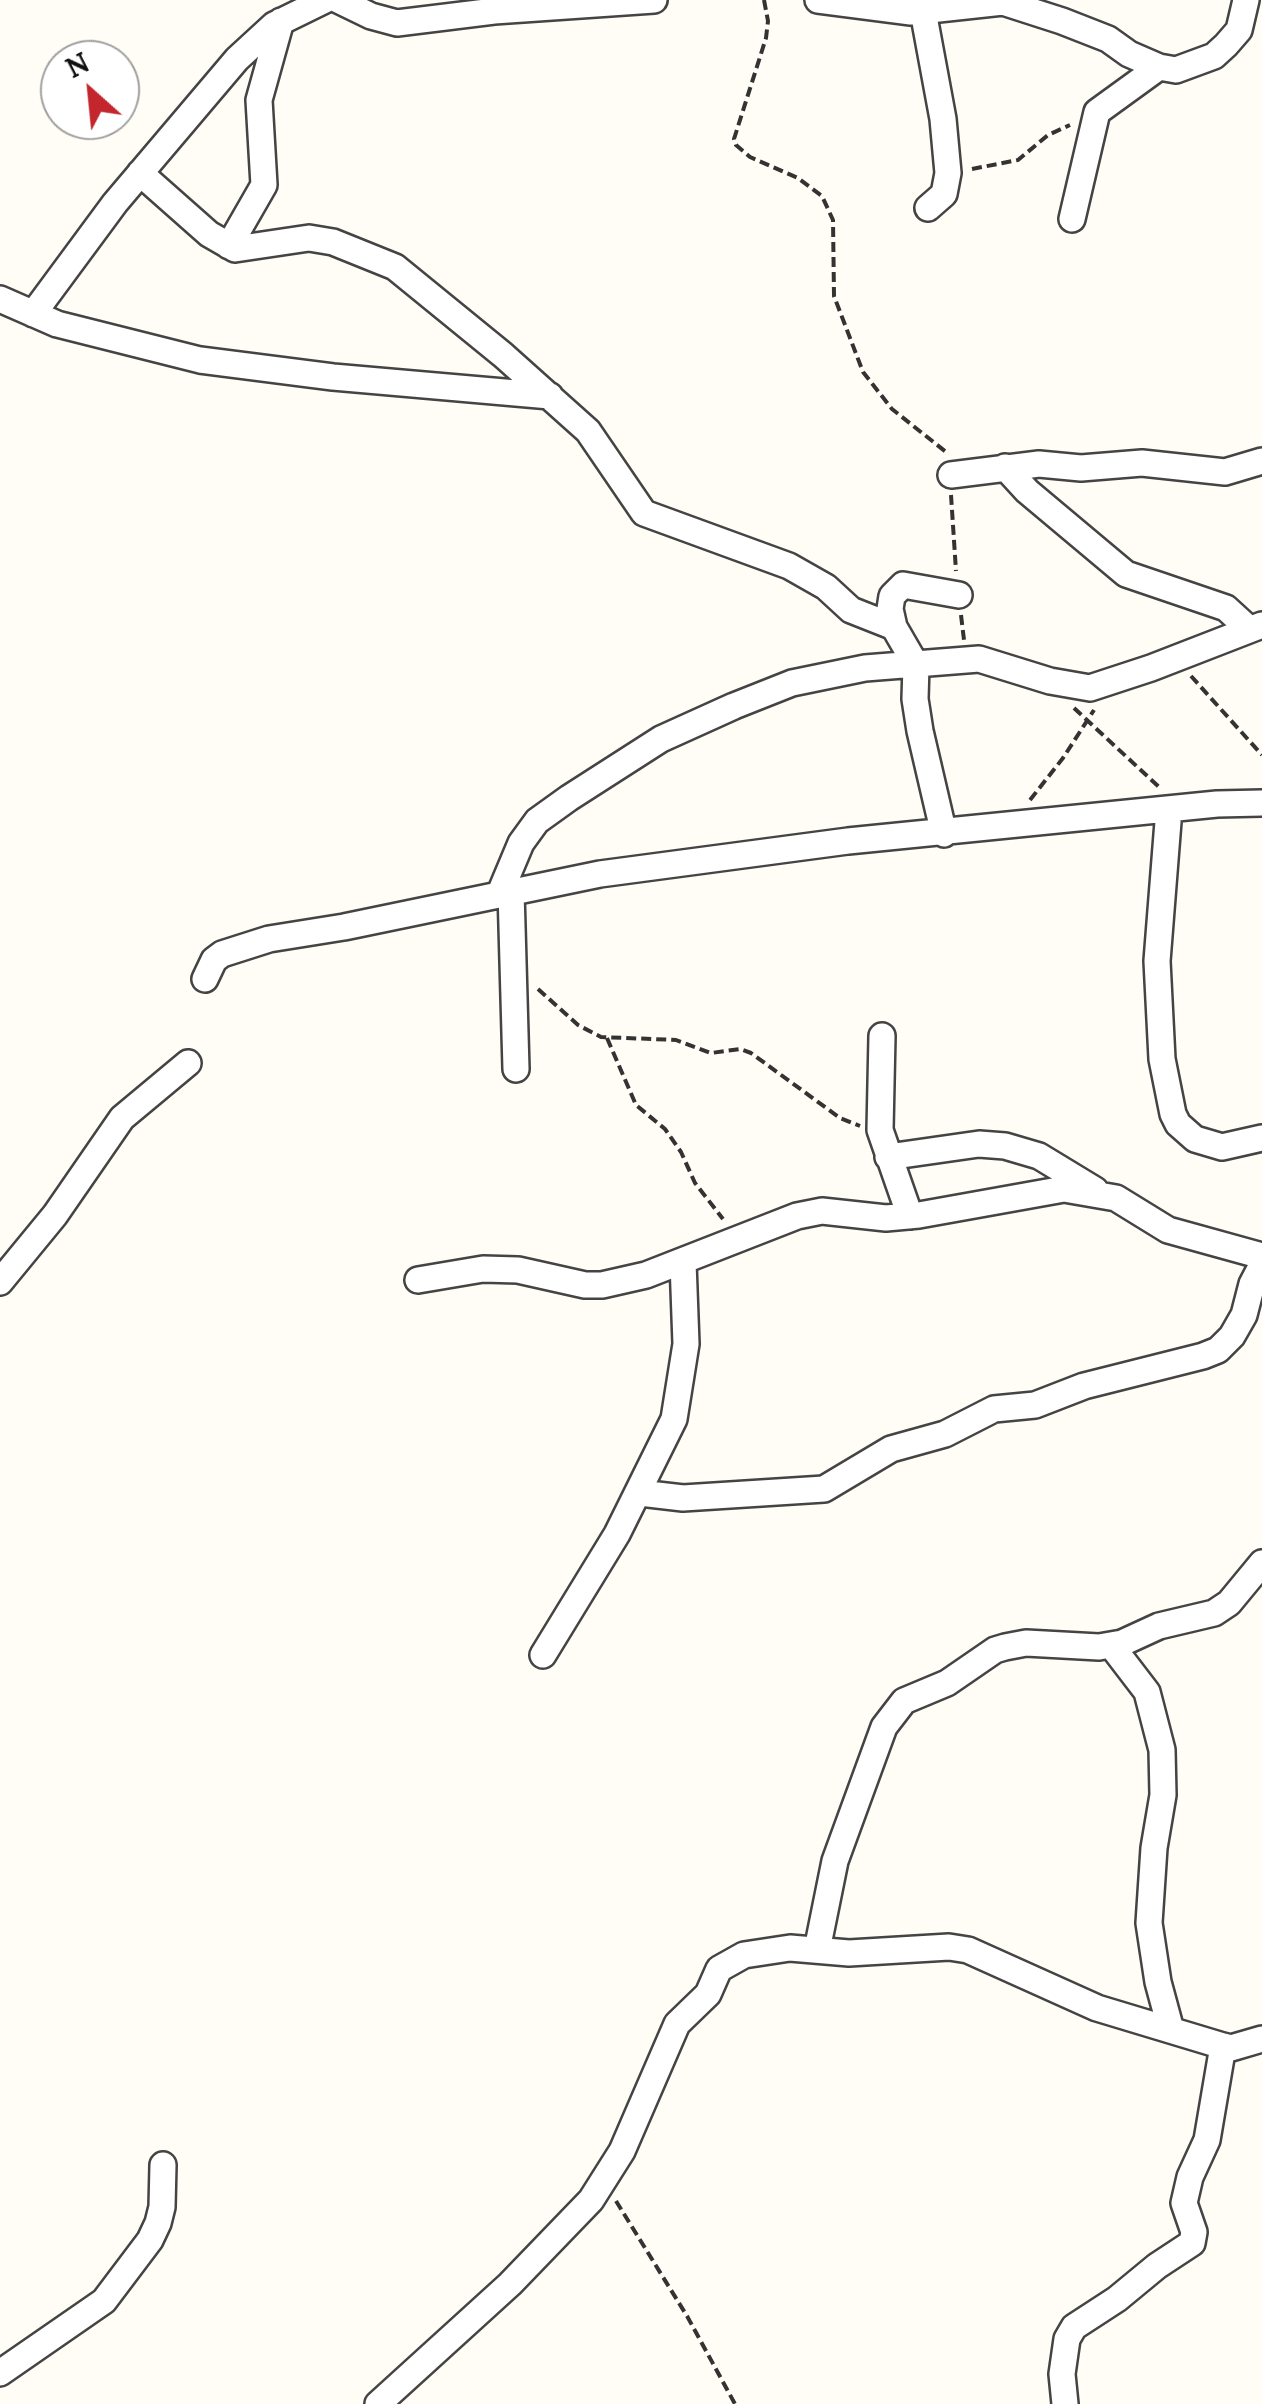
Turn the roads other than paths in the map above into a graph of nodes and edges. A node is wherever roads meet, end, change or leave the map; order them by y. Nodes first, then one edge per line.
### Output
1 (324, 0) edge
2 (338, 0) edge
3 (654, 0) edge
4 (818, 0) edge
5 (1246, 0) edge
6 (518, 5) edge
7 (923, 11) junction
8 (283, 13) edge
9 (1159, 68) junction
10 (140, 173) junction
11 (928, 208) dead end
12 (1072, 219) dead end
13 (229, 246) junction
14 (0, 300) edge
15 (32, 314) junction
16 (550, 396) junction
17 (1262, 461) edge
18 (1004, 467) junction
19 (951, 475) road end
20 (959, 595) road end
21 (894, 627) junction
22 (1256, 627) edge
23 (916, 665) junction
24 (1262, 803) edge
25 (1175, 808) junction
26 (944, 834) junction
27 (506, 892) junction
28 (205, 979) dead end
29 (882, 1036) dead end
30 (188, 1063) dead end
31 (516, 1068) dead end
32 (1262, 1138) edge
33 (888, 1157) junction
34 (1101, 1193) junction
35 (910, 1216) junction
36 (1262, 1256) edge
37 (683, 1262) junction
38 (1262, 1266) edge
39 (418, 1280) dead end
40 (0, 1282) edge
41 (640, 1494) junction
42 (1262, 1563) edge
43 (1111, 1645) junction
44 (543, 1655) dead end
45 (817, 1950) junction
46 (1170, 2030) junction
47 (1262, 2039) edge
48 (1223, 2046) junction
49 (163, 2165) dead end
50 (0, 2373) edge
51 (378, 2404) edge
52 (1066, 2404) edge

1 - 8 street
2 - 6 street
3 - 6 street
4 - 7 street
5 - 9 street
7 - 9 street
7 - 11 street
8 - 10 street
8 - 13 street
9 - 12 street
10 - 13 street
10 - 15 street
13 - 16 street
14 - 15 street
15 - 16 street
16 - 21 street
17 - 18 street
18 - 19 street
18 - 22 street
20 - 21 street
21 - 23 street
22 - 23 street
23 - 26 street
23 - 27 street
24 - 25 street
25 - 26 street
25 - 32 street
26 - 27 street
27 - 28 street
27 - 31 street
29 - 33 street
30 - 40 street
33 - 34 street
33 - 35 street
34 - 35 street
34 - 36 street
35 - 37 street
37 - 39 street
37 - 41 street
38 - 41 street
41 - 44 street
42 - 43 street
43 - 45 street
43 - 46 street
45 - 46 street
45 - 51 street
46 - 48 street
47 - 48 street
48 - 52 street
49 - 50 street

